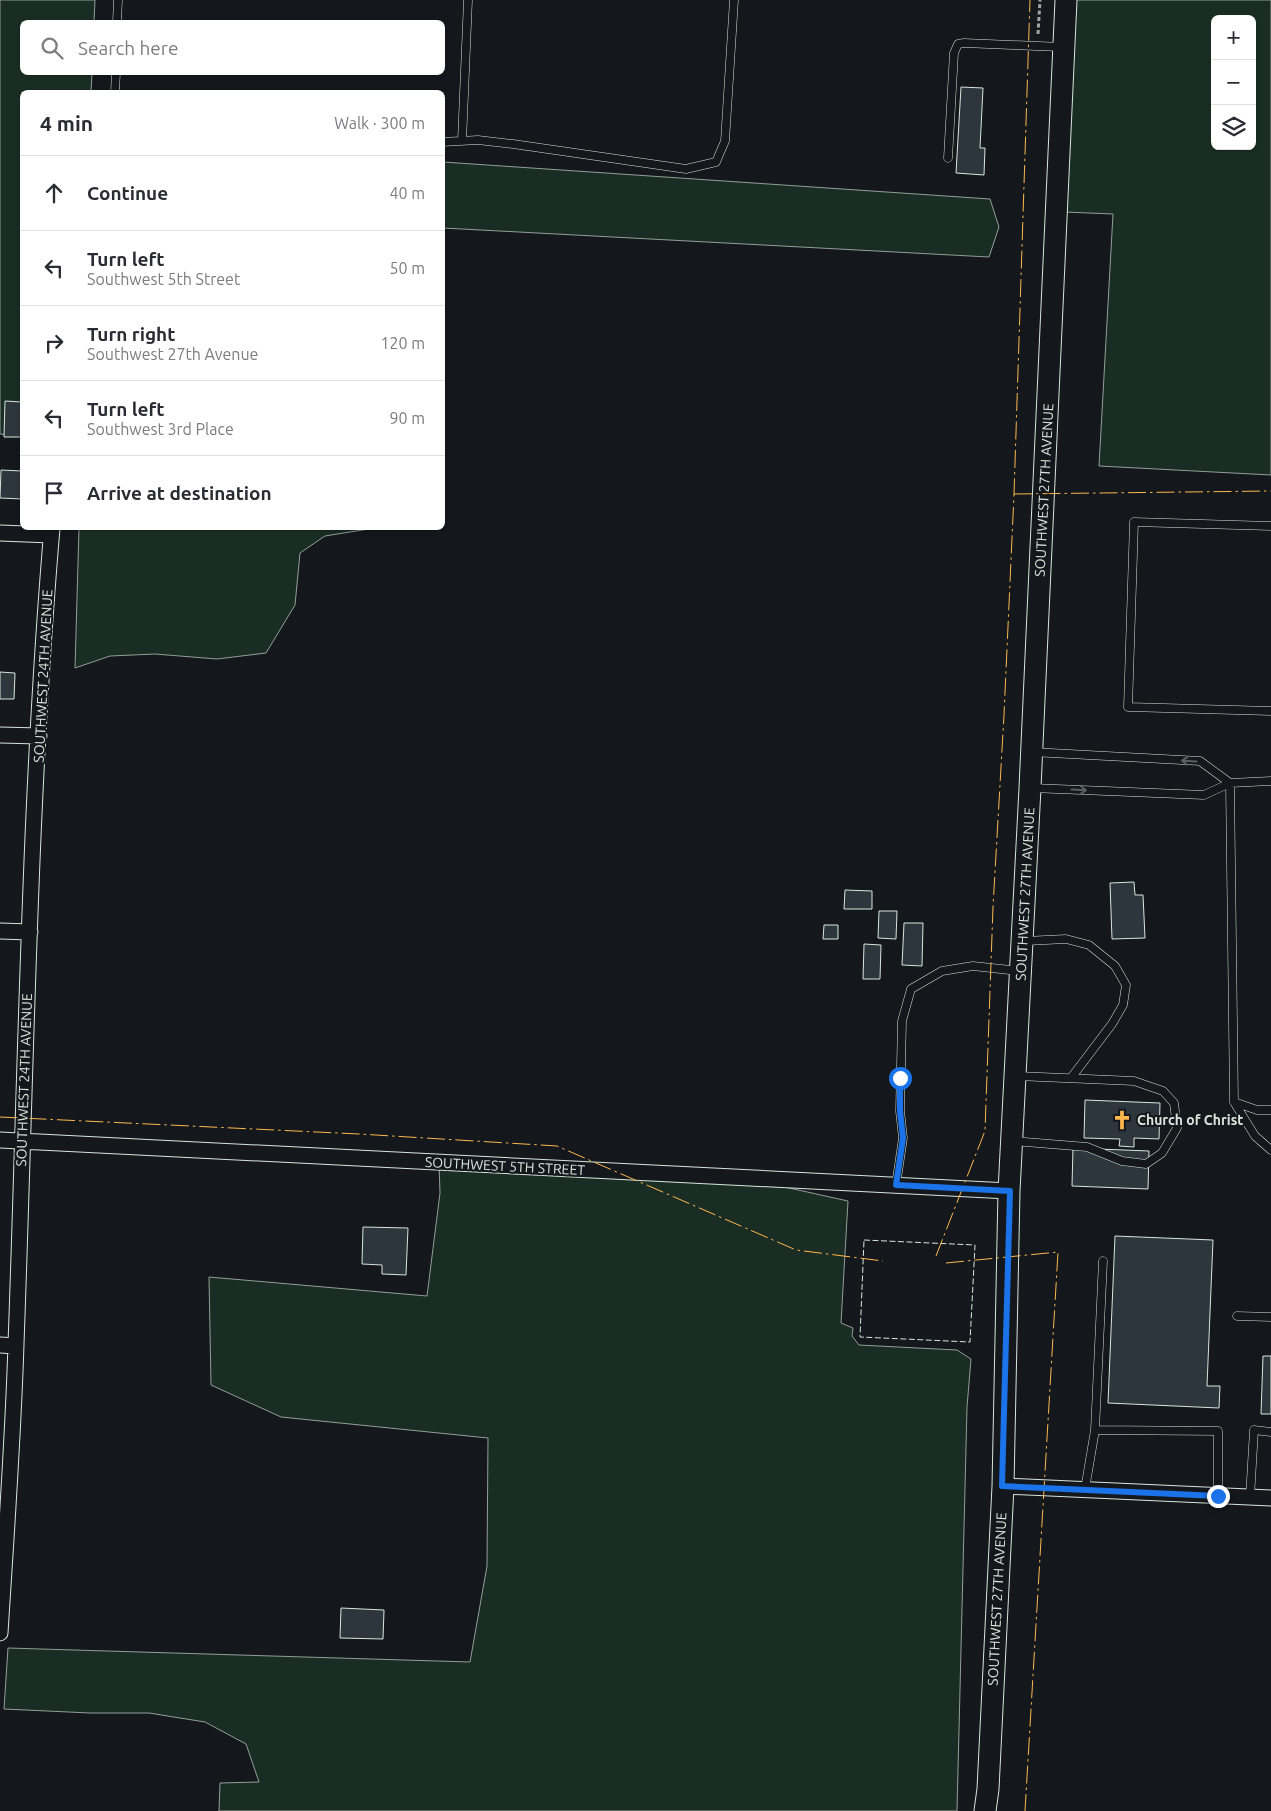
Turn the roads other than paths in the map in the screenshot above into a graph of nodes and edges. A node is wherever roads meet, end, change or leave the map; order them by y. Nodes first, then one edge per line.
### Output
1 (118, 0) edge
2 (468, 0) edge
3 (734, 0) edge
4 (1066, 0) edge
5 (117, 20) edge
6 (1064, 47) junction
7 (116, 75) edge
8 (115, 90) edge
9 (462, 141) junction
10 (445, 142) edge
11 (948, 158) dead end
12 (1271, 526) edge
13 (51, 531) edge
14 (0, 533) edge
15 (1271, 711) edge
16 (0, 735) edge
17 (38, 736) junction
18 (1032, 752) junction
19 (1271, 781) edge
20 (1230, 783) junction
21 (1030, 788) junction
22 (0, 931) edge
23 (30, 932) junction
24 (1023, 941) junction
25 (1021, 971) junction
26 (1015, 1076) junction
27 (1071, 1078) junction
28 (1234, 1102) junction
29 (1271, 1110) edge
30 (0, 1140) edge
31 (1012, 1140) junction
32 (22, 1141) junction
33 (1271, 1150) edge
34 (896, 1185) junction
35 (1010, 1191) junction
36 (1103, 1261) dead end
37 (1237, 1316) dead end
38 (1271, 1318) edge
39 (0, 1345) edge
40 (16, 1346) junction
41 (1095, 1430) junction
42 (1271, 1432) edge
43 (1002, 1486) junction
44 (1085, 1489) junction
45 (1218, 1496) junction
46 (1250, 1497) junction
47 (1271, 1498) edge
48 (3, 1546) edge
49 (0, 1633) edge
50 (988, 1789) junction
51 (985, 1811) edge
52 (989, 1811) edge

1 - 5 lane
2 - 9 lane
3 - 9 lane
4 - 6 main road, SOUTHWEST 27TH AVENUE
6 - 11 lane
6 - 18 main road, SOUTHWEST 27TH AVENUE
7 - 8 lane
9 - 10 lane
12 - 15 lane
13 - 14 street
13 - 17 street, SOUTHWEST 24TH AVENUE
16 - 17 street
17 - 23 street, SOUTHWEST 24TH AVENUE
20 -> 18 lane
18 - 21 main road, SOUTHWEST 27TH AVENUE
19 - 20 lane
21 -> 20 lane
20 - 28 lane
21 - 24 main road, SOUTHWEST 27TH AVENUE
22 - 23 street
23 - 32 street, SOUTHWEST 24TH AVENUE
24 - 25 main road, SOUTHWEST 27TH AVENUE
24 - 27 lane
25 - 26 main road, SOUTHWEST 27TH AVENUE
25 - 34 lane
26 - 27 lane
26 - 31 main road, SOUTHWEST 27TH AVENUE
27 - 31 lane
28 - 29 lane
28 - 33 lane
30 - 32 street, SOUTHWEST 5TH STREET
31 - 35 main road, SOUTHWEST 27TH AVENUE
32 - 34 street, SOUTHWEST 5TH STREET
32 - 40 street, SOUTHWEST 24TH AVENUE
34 - 35 street, SOUTHWEST 5TH STREET
35 - 43 main road, SOUTHWEST 27TH AVENUE
36 - 41 lane
37 - 38 lane
39 - 40 street
40 - 48 street, SOUTHWEST 24TH AVENUE
41 - 44 lane
41 - 45 lane
42 - 46 lane
43 - 44 street
43 - 50 main road, SOUTHWEST 27TH AVENUE
44 - 45 street
45 - 46 street
46 - 47 street
48 - 49 street, SOUTHWEST 24TH AVENUE
50 - 51 main road, SOUTHWEST 27TH AVENUE
50 - 52 main road, SOUTHWEST 27TH AVENUE

